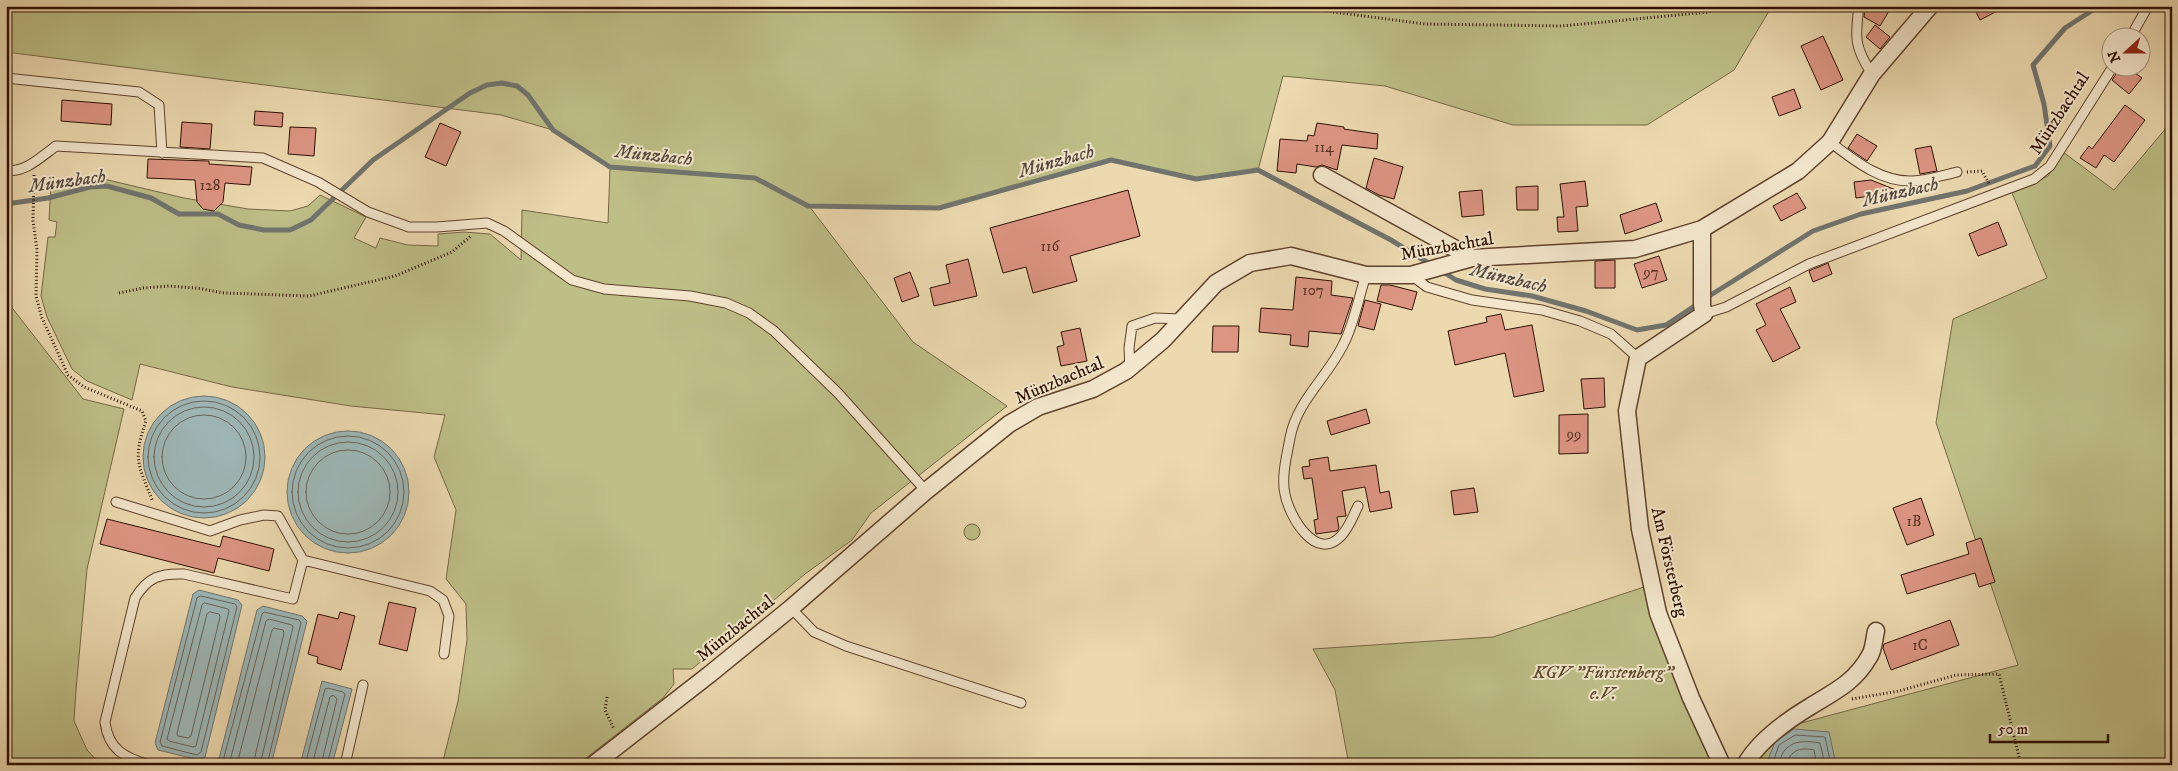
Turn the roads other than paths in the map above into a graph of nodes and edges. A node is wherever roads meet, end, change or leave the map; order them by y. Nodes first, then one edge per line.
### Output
1 (1859, 6) edge
2 (1930, 6) edge
3 (2148, 6) edge
4 (2136, 28) edge
5 (1872, 74) junction
6 (6, 78) edge
7 (2106, 78) edge
8 (1830, 142) junction
9 (162, 153) junction
10 (6, 170) edge
11 (1957, 172) road end
12 (1322, 175) dead end
13 (1702, 229) junction
14 (1472, 258) junction
15 (1417, 274) junction
16 (1366, 275) junction
17 (1703, 309) junction
18 (1183, 319) junction
19 (1638, 358) junction
20 (1130, 368) junction
21 (926, 491) junction
22 (116, 502) dead end
23 (1358, 506) dead end
24 (303, 560) junction
25 (791, 608) junction
26 (1876, 631) dead end
27 (444, 654) dead end
28 (363, 685) dead end
29 (1021, 703) dead end
30 (149, 765) edge
31 (345, 765) edge
32 (594, 765) edge
33 (1722, 765) edge
34 (1745, 765) edge

1 - 5 lane
2 - 5 street, Münzbachtal
3 - 4 lane
5 - 8 street, Münzbachtal
6 - 9 lane
7 - 17 lane, Münzbachtal
8 - 11 lane
8 - 13 street, Münzbachtal
9 - 10 lane
9 - 21 lane
12 - 14 street
13 - 14 street, Münzbachtal
13 - 17 street
14 - 15 street, Münzbachtal
15 - 16 street, Münzbachtal
15 - 19 lane
16 - 18 street, Münzbachtal
16 - 23 lane
17 - 19 street, Münzbachtal
18 - 20 street, Münzbachtal
18 - 20 lane
19 - 33 street, Am Försterberg
20 - 21 street, Münzbachtal
21 - 25 street, Münzbachtal
22 - 24 lane
24 - 27 lane
24 - 30 lane
25 - 29 lane
25 - 32 street, Münzbachtal
26 - 34 street
28 - 31 lane

